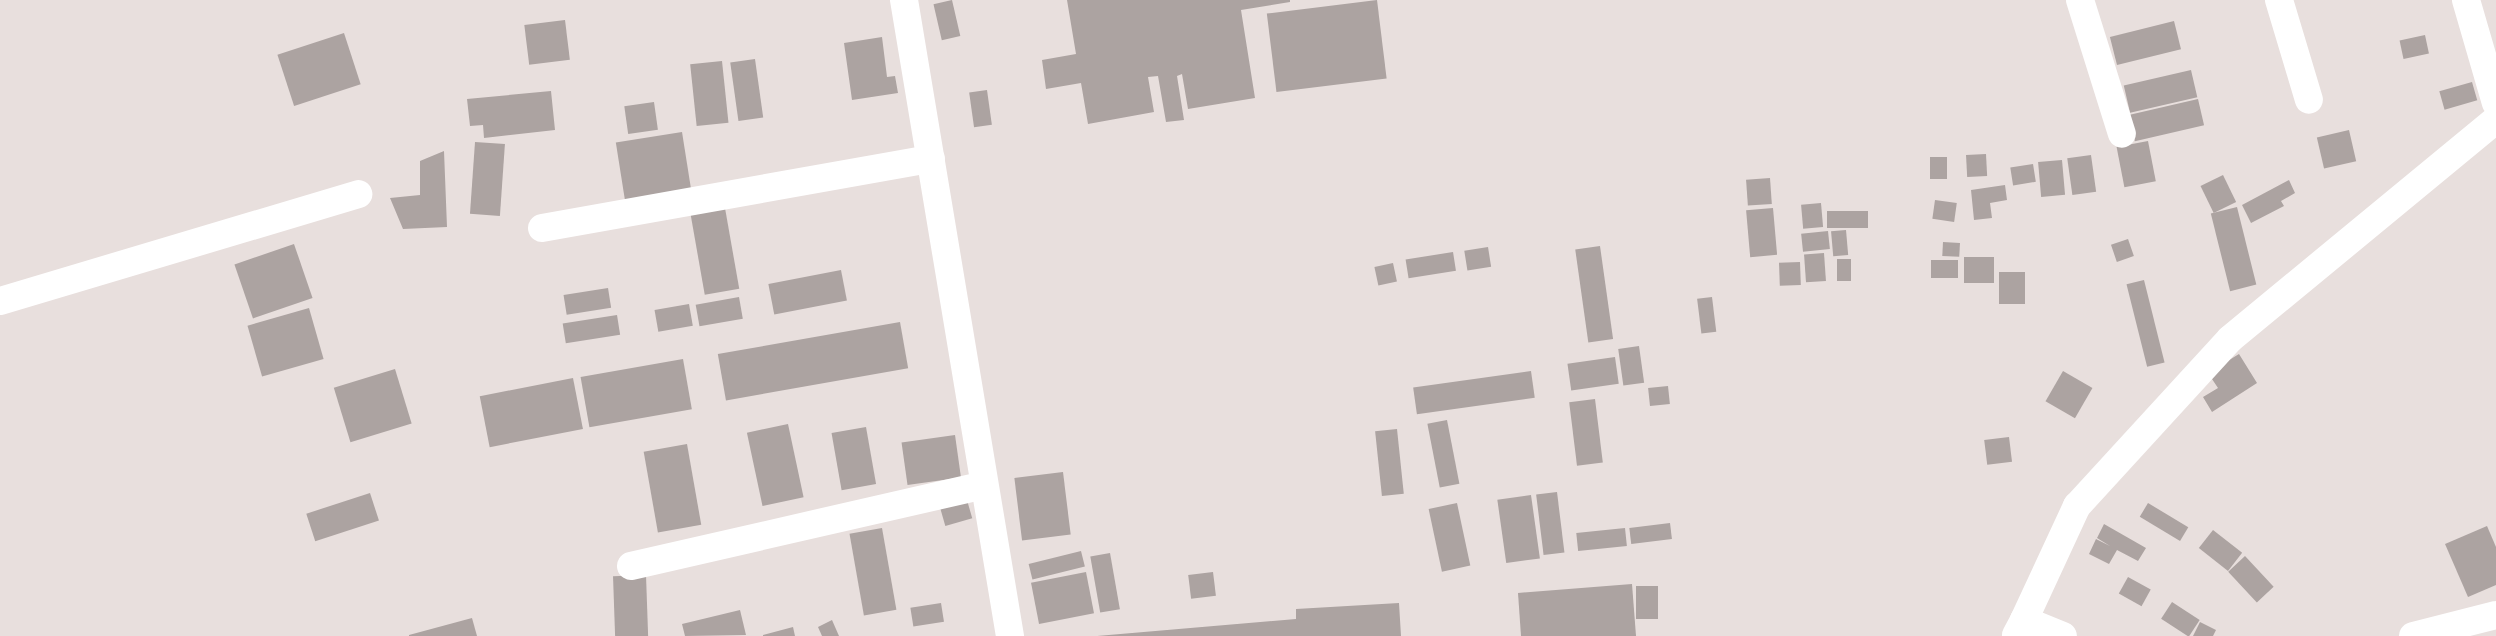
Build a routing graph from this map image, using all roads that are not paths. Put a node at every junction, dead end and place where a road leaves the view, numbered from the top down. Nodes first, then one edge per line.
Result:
1 (904, 0) edge
2 (2080, 0) edge
3 (2279, 0) edge
4 (2466, 0) edge
5 (2309, 100) dead end
6 (2496, 103) edge
7 (2496, 120) edge
8 (2122, 134) dead end
9 (931, 159) junction
10 (358, 194) dead end
11 (542, 228) dead end
12 (0, 301) edge
13 (981, 486) junction
14 (631, 566) dead end
15 (2496, 615) edge
16 (2019, 628) edge
17 (1010, 636) edge
18 (2063, 636) edge
19 (2413, 636) edge

1 - 9 street
2 - 8 street
3 - 5 street
4 - 6 street
7 - 16 street
9 - 11 street
9 - 13 street
10 - 12 street
13 - 14 street
13 - 17 street
15 - 19 street
16 - 18 street

